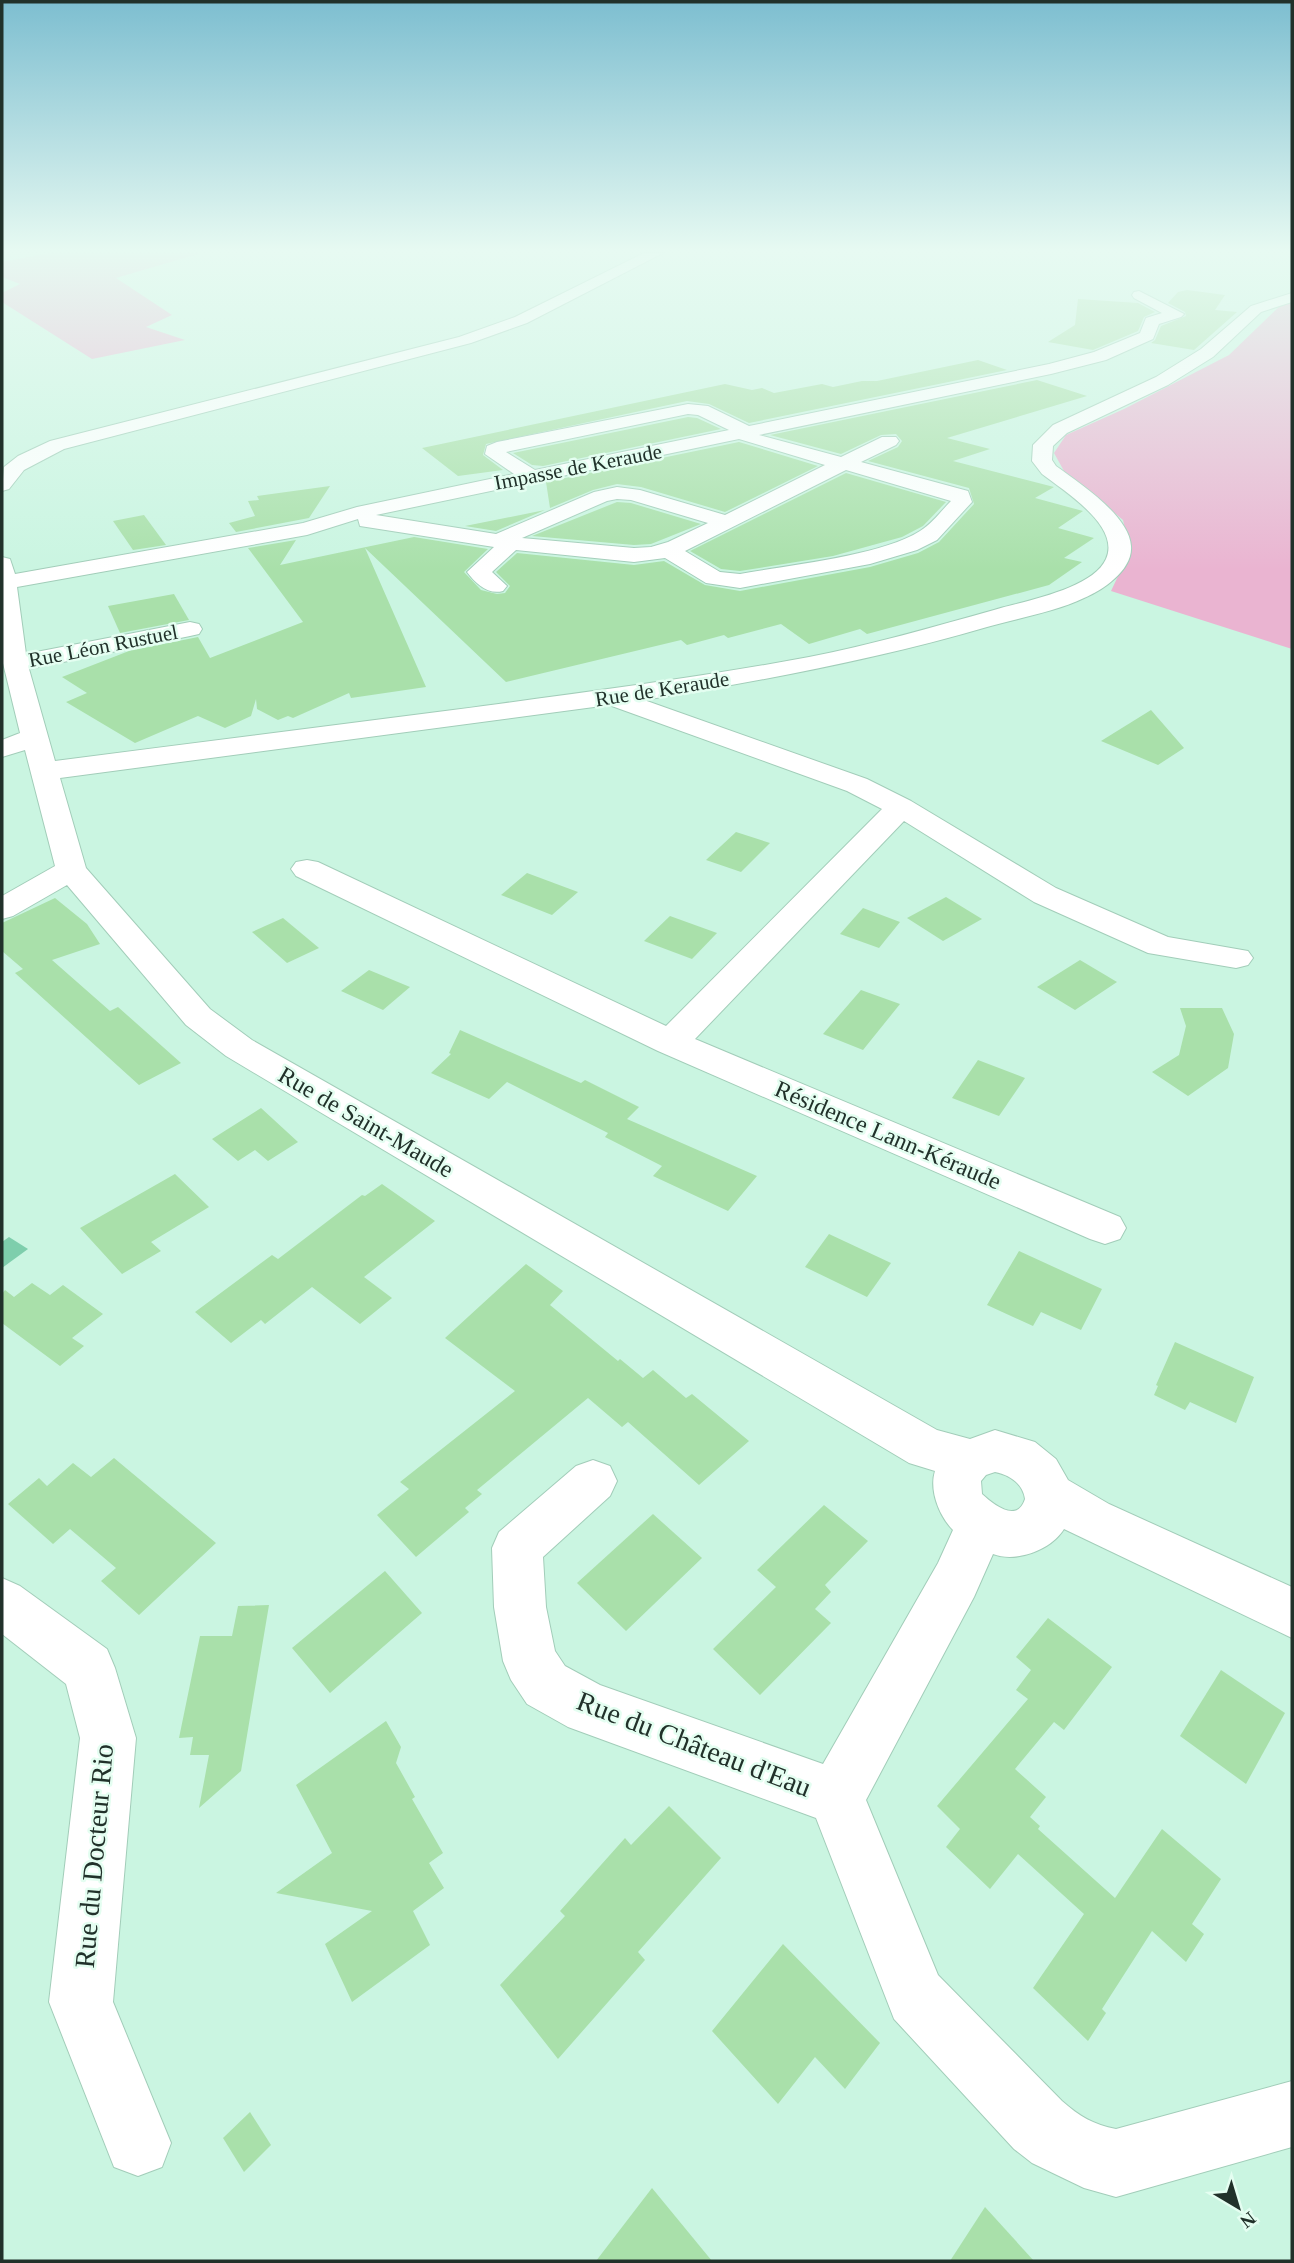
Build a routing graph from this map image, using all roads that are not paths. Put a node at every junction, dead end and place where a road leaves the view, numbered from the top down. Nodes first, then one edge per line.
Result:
1 (389, 359) edge
2 (1090, 359) edge
3 (1198, 359) edge
4 (744, 435) junction
5 (888, 441) dead end
6 (844, 464) junction
7 (530, 476) junction
8 (2, 485) edge
9 (727, 522) junction
10 (307, 529) junction
11 (505, 542) junction
12 (668, 550) junction
13 (3, 576) edge
14 (495, 586) dead end
15 (190, 629) dead end
16 (15, 664) junction
17 (612, 697) junction
18 (27, 753) edge
19 (901, 807) junction
20 (307, 869) dead end
21 (71, 870) junction
22 (2, 909) edge
23 (1236, 958) dead end
24 (671, 1043) junction
25 (1105, 1228) dead end
26 (968, 1459) junction
27 (593, 1481) dead end
28 (1050, 1495) junction
29 (980, 1525) junction
30 (2, 1603) edge
31 (1292, 1613) edge
32 (836, 1797) junction
33 (1292, 2114) edge
34 (138, 2143) dead end

1 - 8 street
2 - 4 street, Impasse de Keraude
3 - 17 street, Rue de Keraude
4 - 6 street
4 - 7 street, Impasse de Keraude
4 - 7 street
5 - 6 street
6 - 9 street
6 - 12 street
7 - 10 street, Impasse de Keraude
9 - 11 street
9 - 12 street
10 - 11 street
10 - 13 street, Impasse de Keraude
11 - 12 street
11 - 14 street
13 - 16 street, Rue de Saint-Maude
15 - 16 street, Rue Léon Rustuel
16 - 18 street, Rue de Saint-Maude
17 - 18 street, Rue de Keraude
17 - 19 street
18 - 21 street, Rue de Saint-Maude
19 - 23 street
19 - 24 street
20 - 24 street, Résidence Lann-Kéraude
21 - 22 street
21 - 26 street, Rue de Saint-Maude
24 - 25 street, Résidence Lann-Kéraude
26 - 28 street
26 - 29 street
27 - 32 street, Rue du Château d'Eau
28 - 29 street
28 - 31 street
29 - 32 street, Rue du Château d'Eau
30 - 34 street, Rue du Docteur Rio
32 - 33 street, Rue du Château d'Eau

